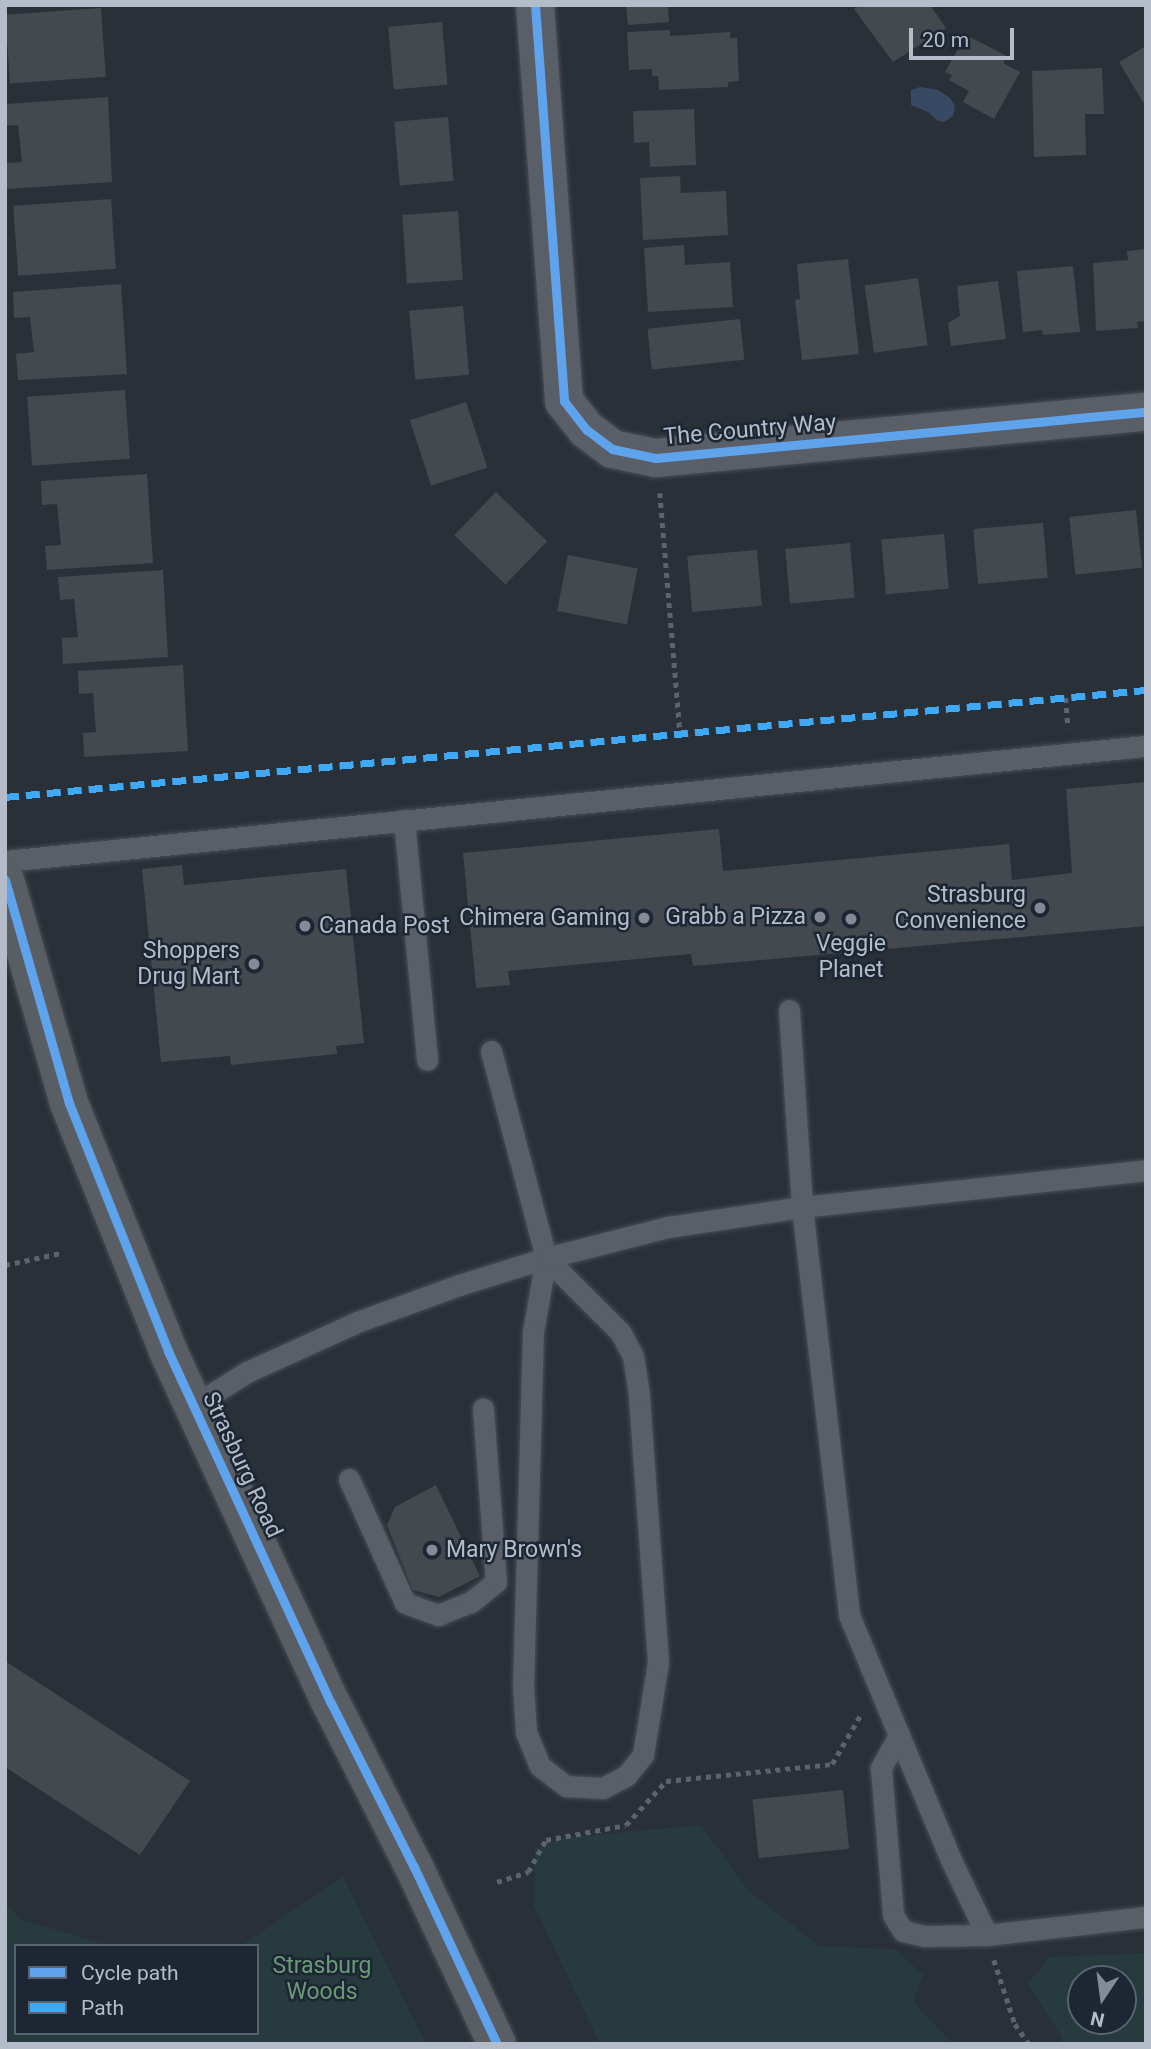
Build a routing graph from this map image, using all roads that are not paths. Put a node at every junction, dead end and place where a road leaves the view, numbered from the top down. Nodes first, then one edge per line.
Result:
1 (535, 5) edge
2 (1146, 412) edge
3 (1146, 746) edge
4 (404, 820) junction
5 (5, 861) edge
6 (5, 880) edge
7 (789, 1010) dead end
8 (491, 1051) dead end
9 (427, 1060) dead end
10 (1146, 1170) edge
11 (802, 1207) junction
12 (545, 1258) junction
13 (193, 1406) junction
14 (483, 1408) dead end
15 (349, 1479) dead end
16 (900, 1735) junction
17 (1146, 1917) edge
18 (987, 1935) junction
19 (497, 2044) edge

1 - 2 street, The Country Way
3 - 4 lane
4 - 5 lane
4 - 9 lane
6 - 13 street, Strasburg Road
7 - 11 lane
8 - 12 lane
10 - 11 lane
11 - 12 lane
11 - 16 lane
12 - 12 lane
12 - 13 lane
13 - 19 street, Strasburg Road
14 - 15 lane
16 - 18 lane
16 - 18 lane
17 - 18 lane

